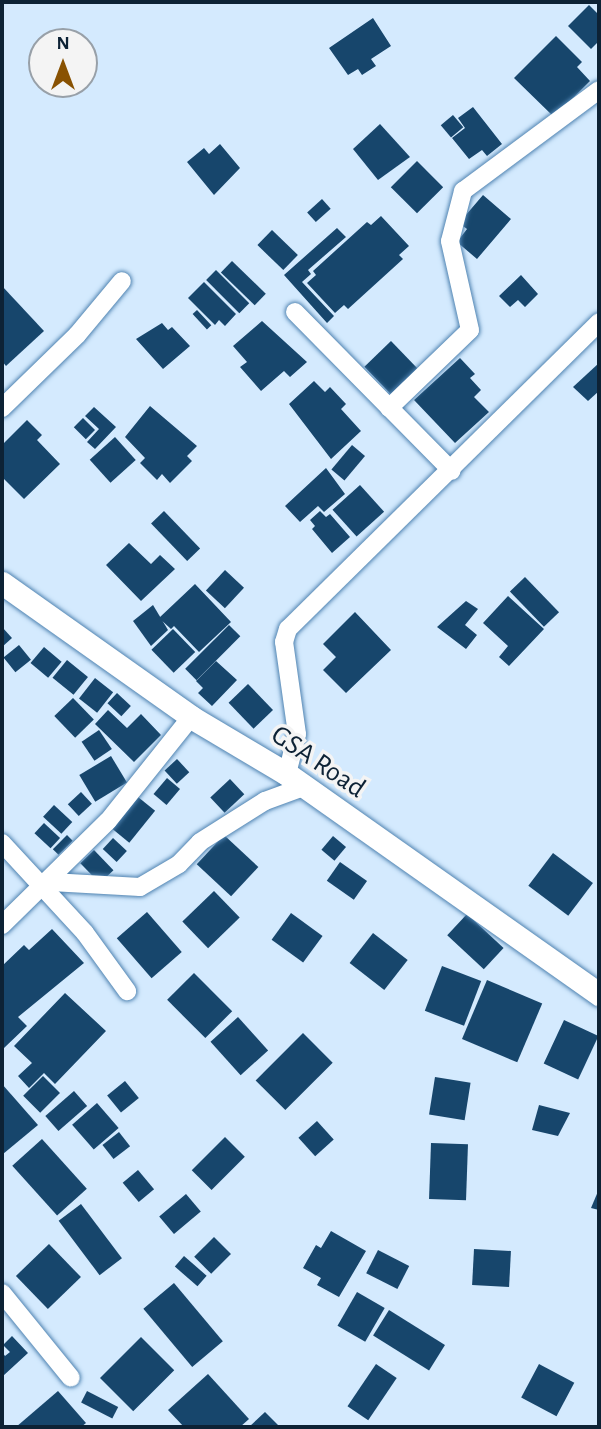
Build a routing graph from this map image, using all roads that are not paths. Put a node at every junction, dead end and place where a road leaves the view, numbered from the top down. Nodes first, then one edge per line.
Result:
1 (599, 90) edge
2 (122, 281) dead end
3 (295, 312) dead end
4 (599, 322) edge
5 (2, 408) edge
6 (390, 408) junction
7 (452, 471) junction
8 (2, 583) edge
9 (191, 717) junction
10 (295, 780) junction
11 (2, 843) edge
12 (48, 884) junction
13 (2, 925) edge
14 (127, 991) dead end
15 (599, 994) edge
16 (2, 1293) edge
17 (71, 1378) dead end

1 - 6 street
2 - 5 street
3 - 6 street
4 - 7 street
6 - 7 street
7 - 10 street
8 - 9 street, GSA Road
9 - 10 street, GSA Road
9 - 12 street
10 - 12 street
10 - 15 street, GSA Road
11 - 12 street
12 - 13 street
12 - 14 street
16 - 17 street

